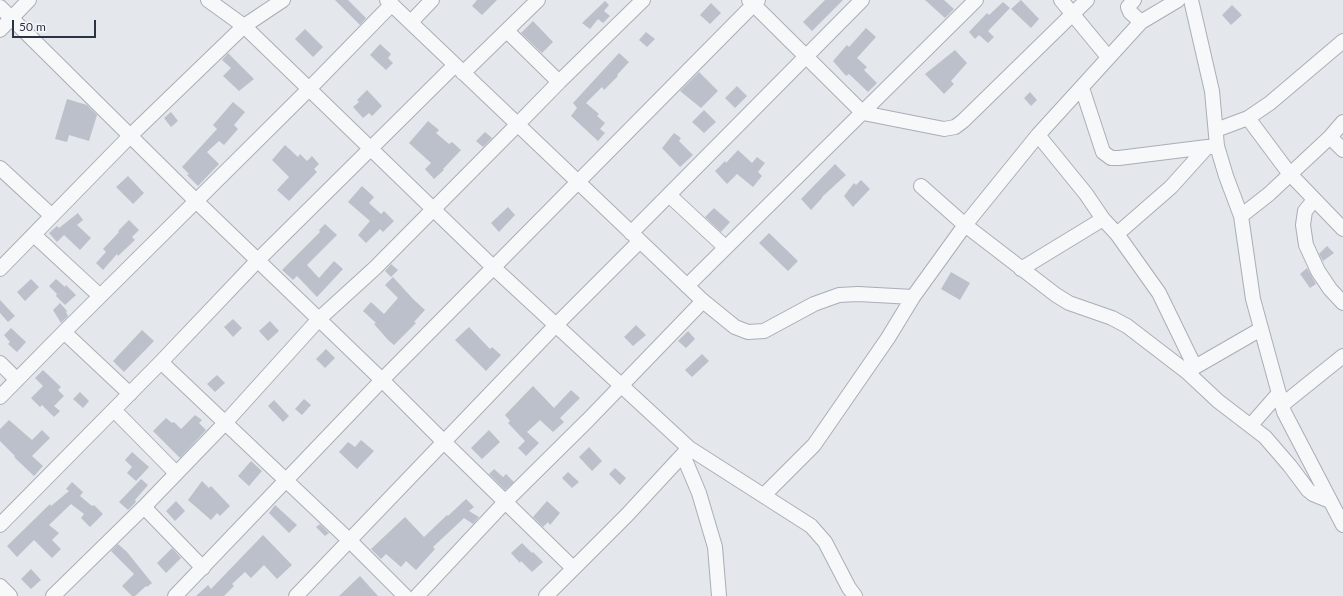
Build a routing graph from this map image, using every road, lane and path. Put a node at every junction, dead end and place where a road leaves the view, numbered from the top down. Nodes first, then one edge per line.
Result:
1 (29, 0) edge
2 (208, 0) edge
3 (283, 0) edge
4 (432, 0) edge
5 (538, 0) edge
6 (643, 0) edge
7 (862, 0) edge
8 (976, 0) edge
9 (1061, 0) edge
10 (1087, 0) edge
11 (1134, 0) edge
12 (1178, 0) edge
13 (1191, 0) edge
14 (754, 1) edge
15 (389, 2) edge
16 (0, 7) edge
17 (1073, 14) junction
18 (12, 18) junction
19 (410, 22) junction
20 (1141, 22) junction
21 (244, 26) junction
22 (0, 30) edge
23 (507, 31) junction
24 (1343, 41) edge
25 (807, 56) junction
26 (1108, 57) junction
27 (459, 69) junction
28 (559, 82) junction
29 (1082, 88) junction
30 (309, 89) junction
31 (863, 113) junction
32 (1248, 118) junction
33 (1343, 122) edge
34 (518, 125) junction
35 (1216, 130) junction
36 (1038, 135) junction
37 (130, 136) junction
38 (1330, 137) junction
39 (1212, 146) junction
40 (370, 149) junction
41 (1343, 150) edge
42 (0, 168) edge
43 (1290, 173) junction
44 (578, 182) junction
45 (921, 186) dead end
46 (669, 195) junction
47 (1314, 200) junction
48 (196, 201) junction
49 (433, 210) junction
50 (52, 216) junction
51 (1241, 216) junction
52 (1104, 219) junction
53 (965, 225) junction
54 (1343, 229) edge
55 (1117, 234) junction
56 (34, 235) junction
57 (635, 237) junction
58 (725, 247) junction
59 (258, 260) junction
60 (493, 267) junction
61 (0, 269) edge
62 (1021, 269) junction
63 (687, 286) junction
64 (100, 296) junction
65 (913, 296) junction
66 (703, 301) junction
67 (1343, 303) edge
68 (319, 319) junction
69 (556, 325) junction
70 (1261, 329) junction
71 (64, 332) junction
72 (1343, 356) edge
73 (162, 362) junction
74 (0, 363) edge
75 (1191, 369) junction
76 (17, 380) junction
77 (382, 380) junction
78 (622, 385) junction
79 (130, 394) junction
80 (0, 398) edge
81 (1281, 399) junction
82 (114, 410) junction
83 (225, 423) junction
84 (1251, 425) junction
85 (444, 442) junction
86 (686, 451) junction
87 (176, 473) junction
88 (286, 480) junction
89 (764, 495) junction
90 (506, 501) junction
91 (1330, 501) junction
92 (144, 507) junction
93 (0, 525) edge
94 (1343, 525) edge
95 (350, 541) junction
96 (203, 568) junction
97 (573, 568) junction
98 (0, 586) edge
99 (10, 596) edge
100 (53, 596) edge
101 (175, 596) edge
102 (296, 596) edge
103 (405, 596) edge
104 (417, 596) edge
105 (546, 596) edge
106 (719, 596) edge
107 (855, 596) edge

1 - 18 street
2 - 21 street
3 - 21 street
4 - 19 street
5 - 23 street
6 - 28 street
7 - 25 street
8 - 31 street
9 - 17 street
10 - 17 street
11 - 20 street
12 - 20 street
13 - 35 street
14 - 25 street
14 - 44 street
15 - 19 street
15 - 30 street
16 - 18 street
17 - 26 street
17 - 31 street
18 - 22 street
18 - 37 street
19 - 27 street
20 - 26 street
21 - 30 street
21 - 37 street
23 - 27 street
23 - 28 street
24 - 32 street
25 - 31 street
25 - 46 street
26 - 29 street
27 - 34 street
27 - 40 street
28 - 34 street
29 - 36 street
29 - 39 street
30 - 40 street
30 - 48 street
31 - 58 street
32 - 35 street
32 - 43 street
33 - 38 street
34 - 44 street
34 - 49 street
35 - 39 street
36 - 52 street
36 - 53 street
37 - 48 street
37 - 50 street
38 - 41 street
38 - 43 street
39 - 51 street
39 - 55 street
40 - 49 street
40 - 59 street
42 - 50 street
43 - 47 street
43 - 51 street
44 - 57 street
44 - 60 street
45 - 53 street
46 - 57 street
46 - 58 street
47 - 54 street
47 - 67 street
48 - 59 street
48 - 64 street
49 - 60 street
49 - 68 street
50 - 56 street
51 - 70 street
52 - 55 street
52 - 62 street
53 - 62 street
53 - 65 street
55 - 75 street
56 - 61 street
56 - 64 street
57 - 63 street
57 - 69 street
58 - 63 street
59 - 68 street
59 - 73 street
60 - 69 street
60 - 77 street
62 - 75 street
63 - 66 street
64 - 71 street
65 - 66 street
65 - 89 street
66 - 78 street
68 - 77 street
68 - 83 street
69 - 78 street
69 - 85 street
70 - 75 street
70 - 81 street
71 - 76 street
71 - 79 street
72 - 81 street
73 - 79 street
73 - 83 street
74 - 76 street
75 - 84 street
76 - 80 street
77 - 85 street
77 - 88 street
78 - 86 street
78 - 90 street
79 - 82 street
81 - 84 street
81 - 91 street
82 - 87 street
82 - 93 street
83 - 87 street
83 - 88 street
84 - 91 street
85 - 90 street
85 - 95 street
86 - 89 street
86 - 97 street
86 - 106 street
87 - 92 street
88 - 95 street
88 - 96 street
89 - 107 street
90 - 97 street
90 - 104 street
91 - 94 street
92 - 96 street
92 - 100 street
95 - 102 street
95 - 103 street
96 - 101 street
97 - 105 street
98 - 99 street

